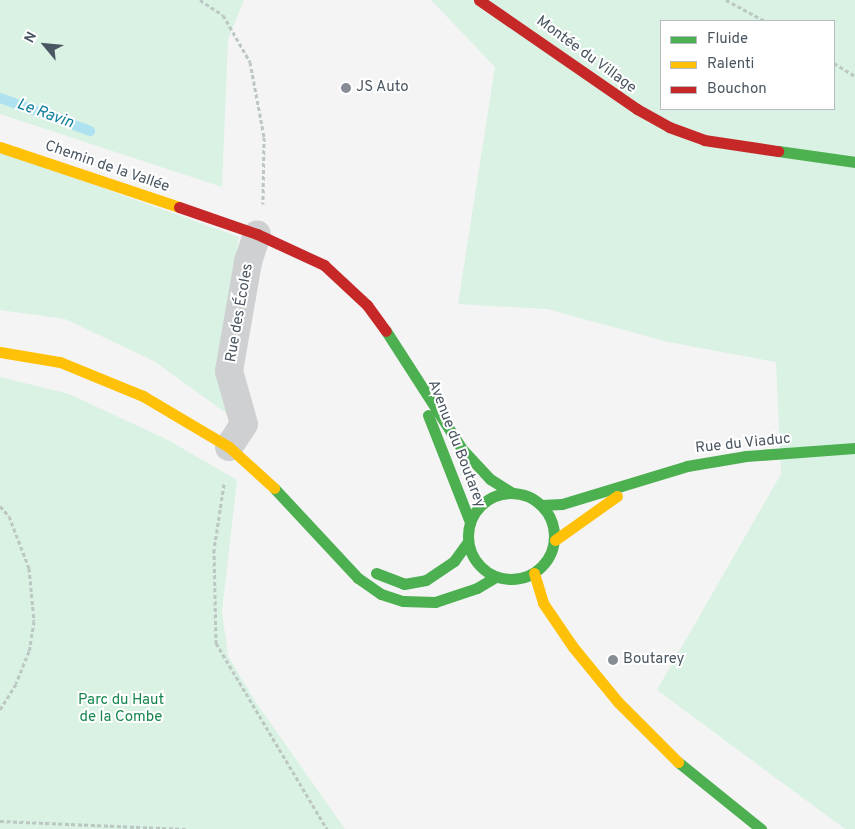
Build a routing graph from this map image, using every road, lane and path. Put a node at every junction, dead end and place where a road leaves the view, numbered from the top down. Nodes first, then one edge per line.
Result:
1 (200, 0) edge
2 (479, 0) edge
3 (726, 0) edge
4 (763, 20) edge
5 (835, 64) edge
6 (855, 76) edge
7 (0, 147) edge
8 (855, 162) edge
9 (204, 216) joint
10 (264, 237) junction
11 (0, 352) edge
12 (415, 378) junction
13 (229, 447) junction
14 (855, 448) edge
15 (637, 482) junction
16 (512, 493) junction
17 (541, 505) junction
18 (0, 506) edge
19 (470, 522) junction
20 (321, 535) junction
21 (555, 540) junction
22 (468, 542) junction
23 (534, 574) junction
24 (495, 577) junction
25 (509, 580) junction
26 (521, 593) dead end
27 (532, 607) dead end
28 (573, 647) junction
29 (0, 710) edge
30 (0, 820) edge
31 (186, 829) edge
32 (327, 829) edge
33 (761, 829) edge

1 - 10 path
2 - 8 main road, Montée du Village
3 - 4 path
5 - 6 path
7 - 9 main road, Chemin de la Vallée
9 - 10 main road, Avenue du Boutarey
10 - 12 main road, Avenue du Boutarey
10 - 13 street, Rue des Écoles
11 - 13 main road
12 - 16 main road, Avenue du Boutarey
12 - 19 main road, Avenue du Boutarey
13 - 20 main road
13 - 32 path
14 - 15 main road, Rue du Viaduc
15 - 17 main road, Rue du Viaduc
15 - 21 main road, Rue du Viaduc
16 - 17 main road
16 - 19 main road
17 - 21 main road
18 - 29 path
19 - 22 main road
20 - 22 main road
20 - 24 main road
21 - 23 main road
22 - 24 main road
23 - 25 main road
23 - 28 main road
24 - 25 main road
25 - 26 main road
27 - 28 main road
28 - 33 main road
30 - 31 path

